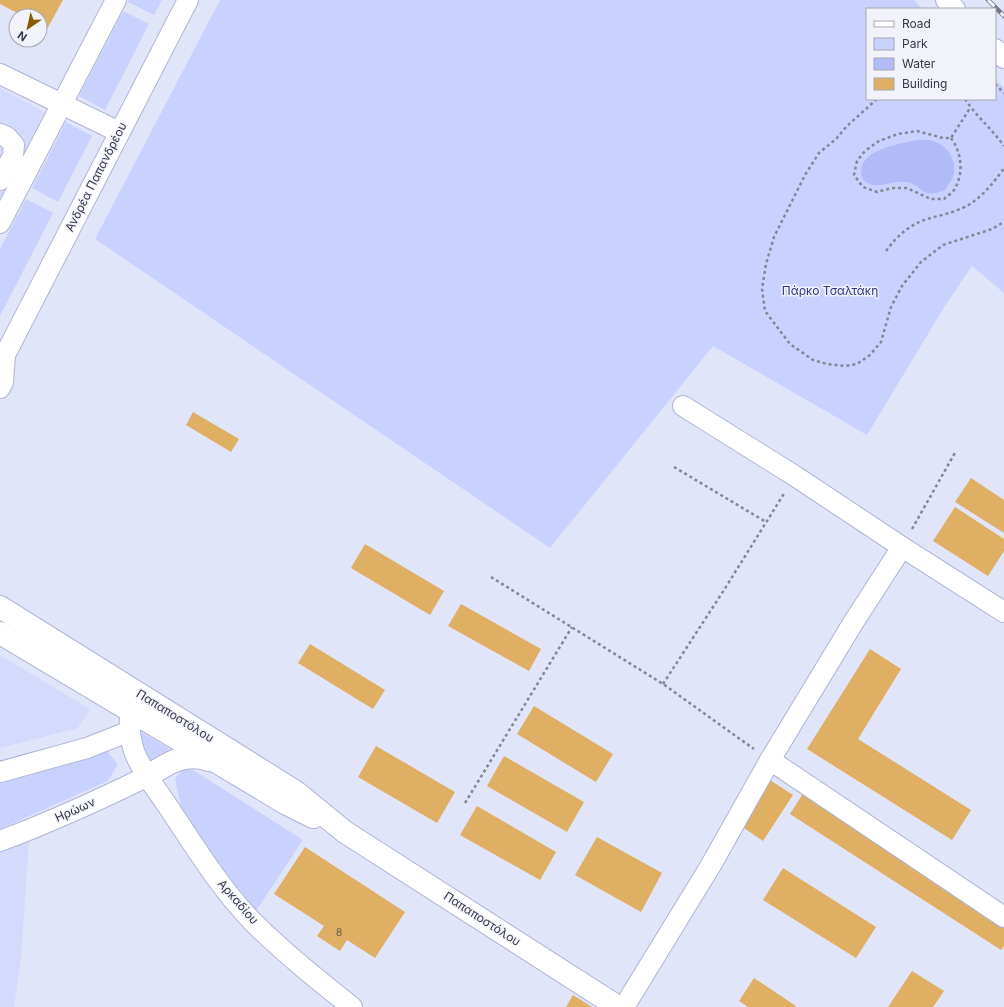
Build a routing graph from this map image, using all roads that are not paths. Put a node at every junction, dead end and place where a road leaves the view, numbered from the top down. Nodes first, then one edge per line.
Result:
1 (116, 0) edge
2 (188, 0) edge
3 (946, 0) edge
4 (954, 8) edge
5 (996, 50) edge
6 (1004, 58) edge
7 (5, 82) edge
8 (61, 104) junction
9 (119, 132) junction
10 (0, 134) edge
11 (0, 180) edge
12 (0, 223) edge
13 (2, 356) edge
14 (0, 388) edge
15 (683, 406) dead end
16 (902, 547) junction
17 (0, 607) edge
18 (1004, 612) edge
19 (0, 633) edge
20 (134, 713) junction
21 (770, 760) junction
22 (219, 764) junction
23 (0, 772) edge
24 (148, 776) junction
25 (345, 832) junction
26 (0, 841) edge
27 (1004, 917) edge
28 (352, 1007) edge
29 (618, 1007) edge
30 (624, 1007) edge

1 - 8 street
2 - 9 street, Ανδρέα Παπανδρέου
3 - 4 street
5 - 6 street
7 - 8 street
8 - 9 street
8 - 12 street
9 - 13 street, Ανδρέα Παπανδρέου
10 - 11 street
13 - 14 street, Ανδρέα Παπανδρέου
15 - 16 street
16 - 18 street
16 - 21 street
17 - 20 main road, Παπαποστόλου
19 - 20 main road, Παπαποστόλου
20 - 22 main road, Παπαποστόλου
20 - 23 street
20 - 24 street, Αρκαδίου
20 - 25 main road, Παπαποστόλου
21 - 27 street
21 - 30 street
22 - 24 main road
22 - 25 main road, Παπαποστόλου
24 - 26 street, Ηρώων
24 - 28 street, Αρκαδίου
25 - 29 main road, Παπαποστόλου

